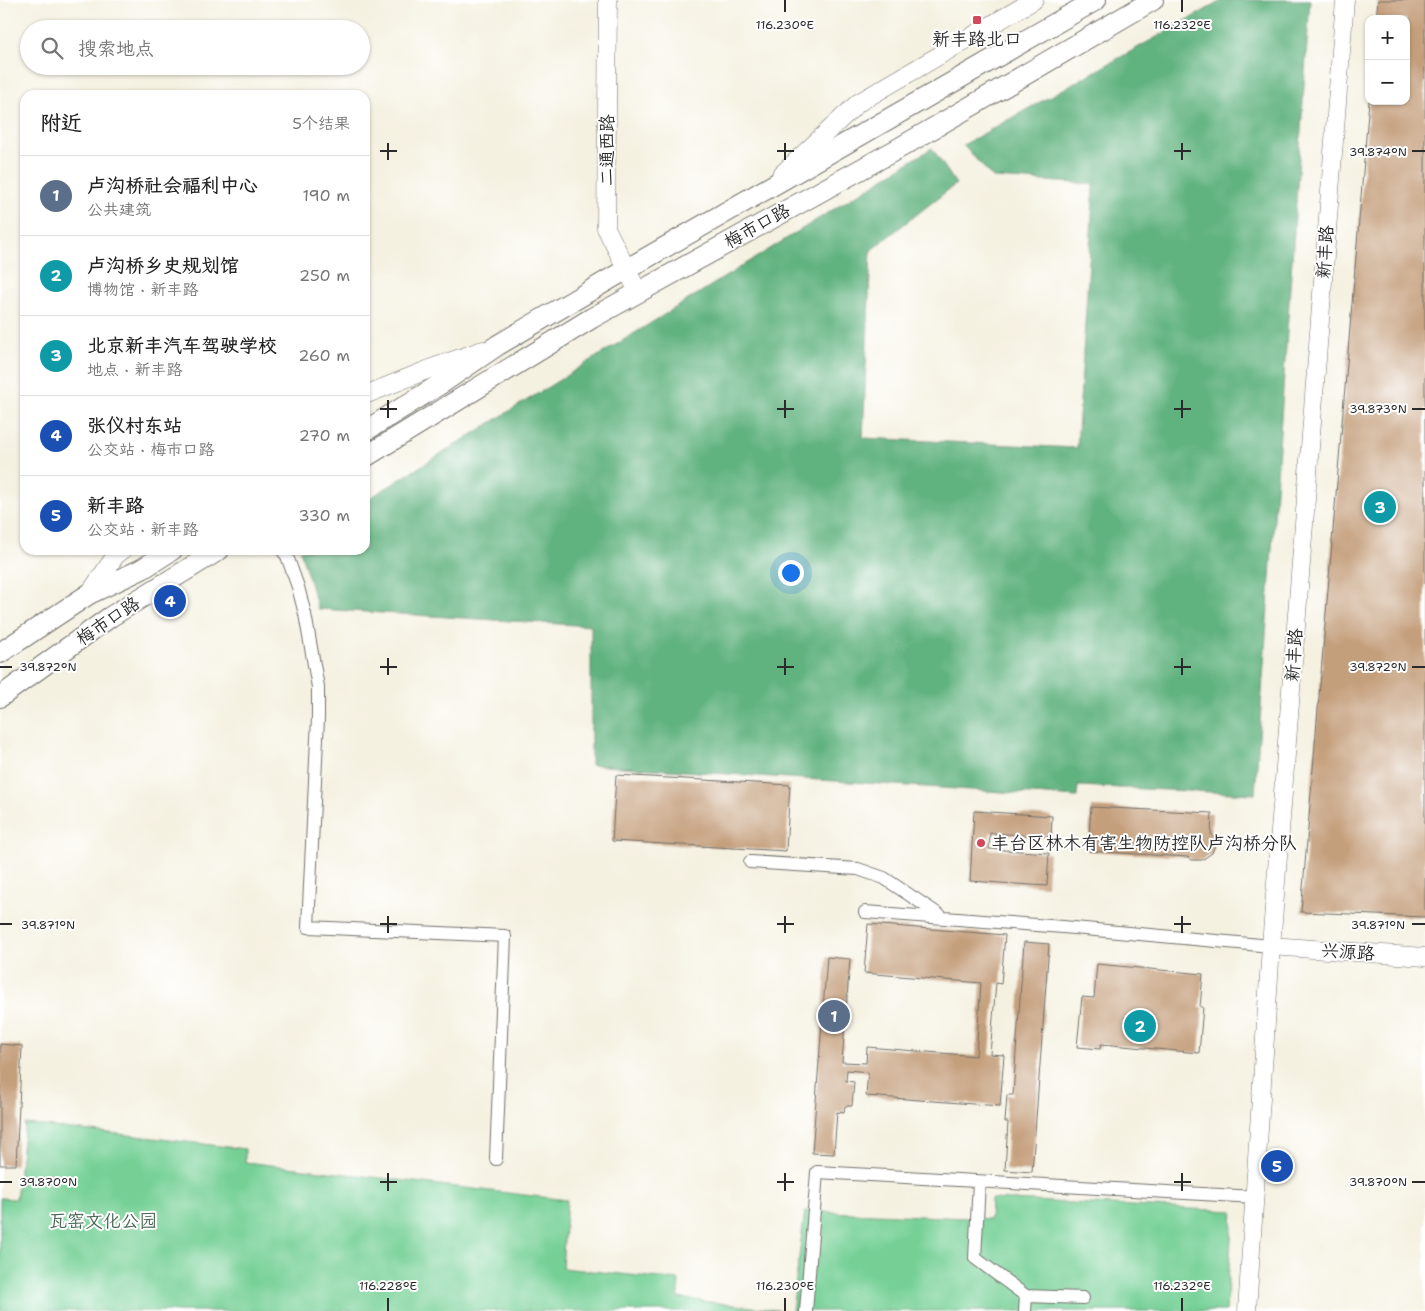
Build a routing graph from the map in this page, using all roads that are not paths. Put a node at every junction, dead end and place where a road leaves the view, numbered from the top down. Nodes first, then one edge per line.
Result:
1 (608, 0) edge
2 (1034, 0) edge
3 (1096, 0) edge
4 (1153, 0) edge
5 (1345, 0) edge
6 (766, 189) junction
7 (626, 269) junction
8 (638, 292) junction
9 (498, 345) junction
10 (370, 393) edge
11 (370, 428) edge
12 (370, 454) edge
13 (116, 555) edge
14 (164, 555) edge
15 (211, 555) edge
16 (286, 555) edge
17 (89, 594) junction
18 (0, 654) edge
19 (0, 697) edge
20 (750, 862) dead end
21 (865, 912) dead end
22 (943, 918) junction
23 (1271, 946) junction
24 (1425, 957) edge
25 (496, 1159) dead end
26 (980, 1182) junction
27 (1255, 1197) junction
28 (1026, 1296) junction
29 (1083, 1298) dead end
30 (806, 1311) edge
31 (1025, 1311) edge
32 (1247, 1311) edge

1 - 7 street, 二通西路
2 - 6 street
3 - 6 main road, 梅市口路
4 - 8 main road, 梅市口路
5 - 23 street, 新丰路
6 - 7 main road, 梅市口路
7 - 8 street, 二通西路
7 - 9 main road, 梅市口路
8 - 12 main road, 梅市口路
9 - 10 street
9 - 11 main road, 梅市口路
13 - 17 street
14 - 17 main road, 梅市口路
15 - 19 main road, 梅市口路
16 - 25 street
17 - 18 main road, 梅市口路
20 - 22 street
21 - 22 street
22 - 23 street
23 - 24 street, 兴源路
23 - 27 street, 新丰路
26 - 27 street
26 - 28 street
26 - 30 street
27 - 32 street, 新丰路
28 - 29 street
28 - 31 street

